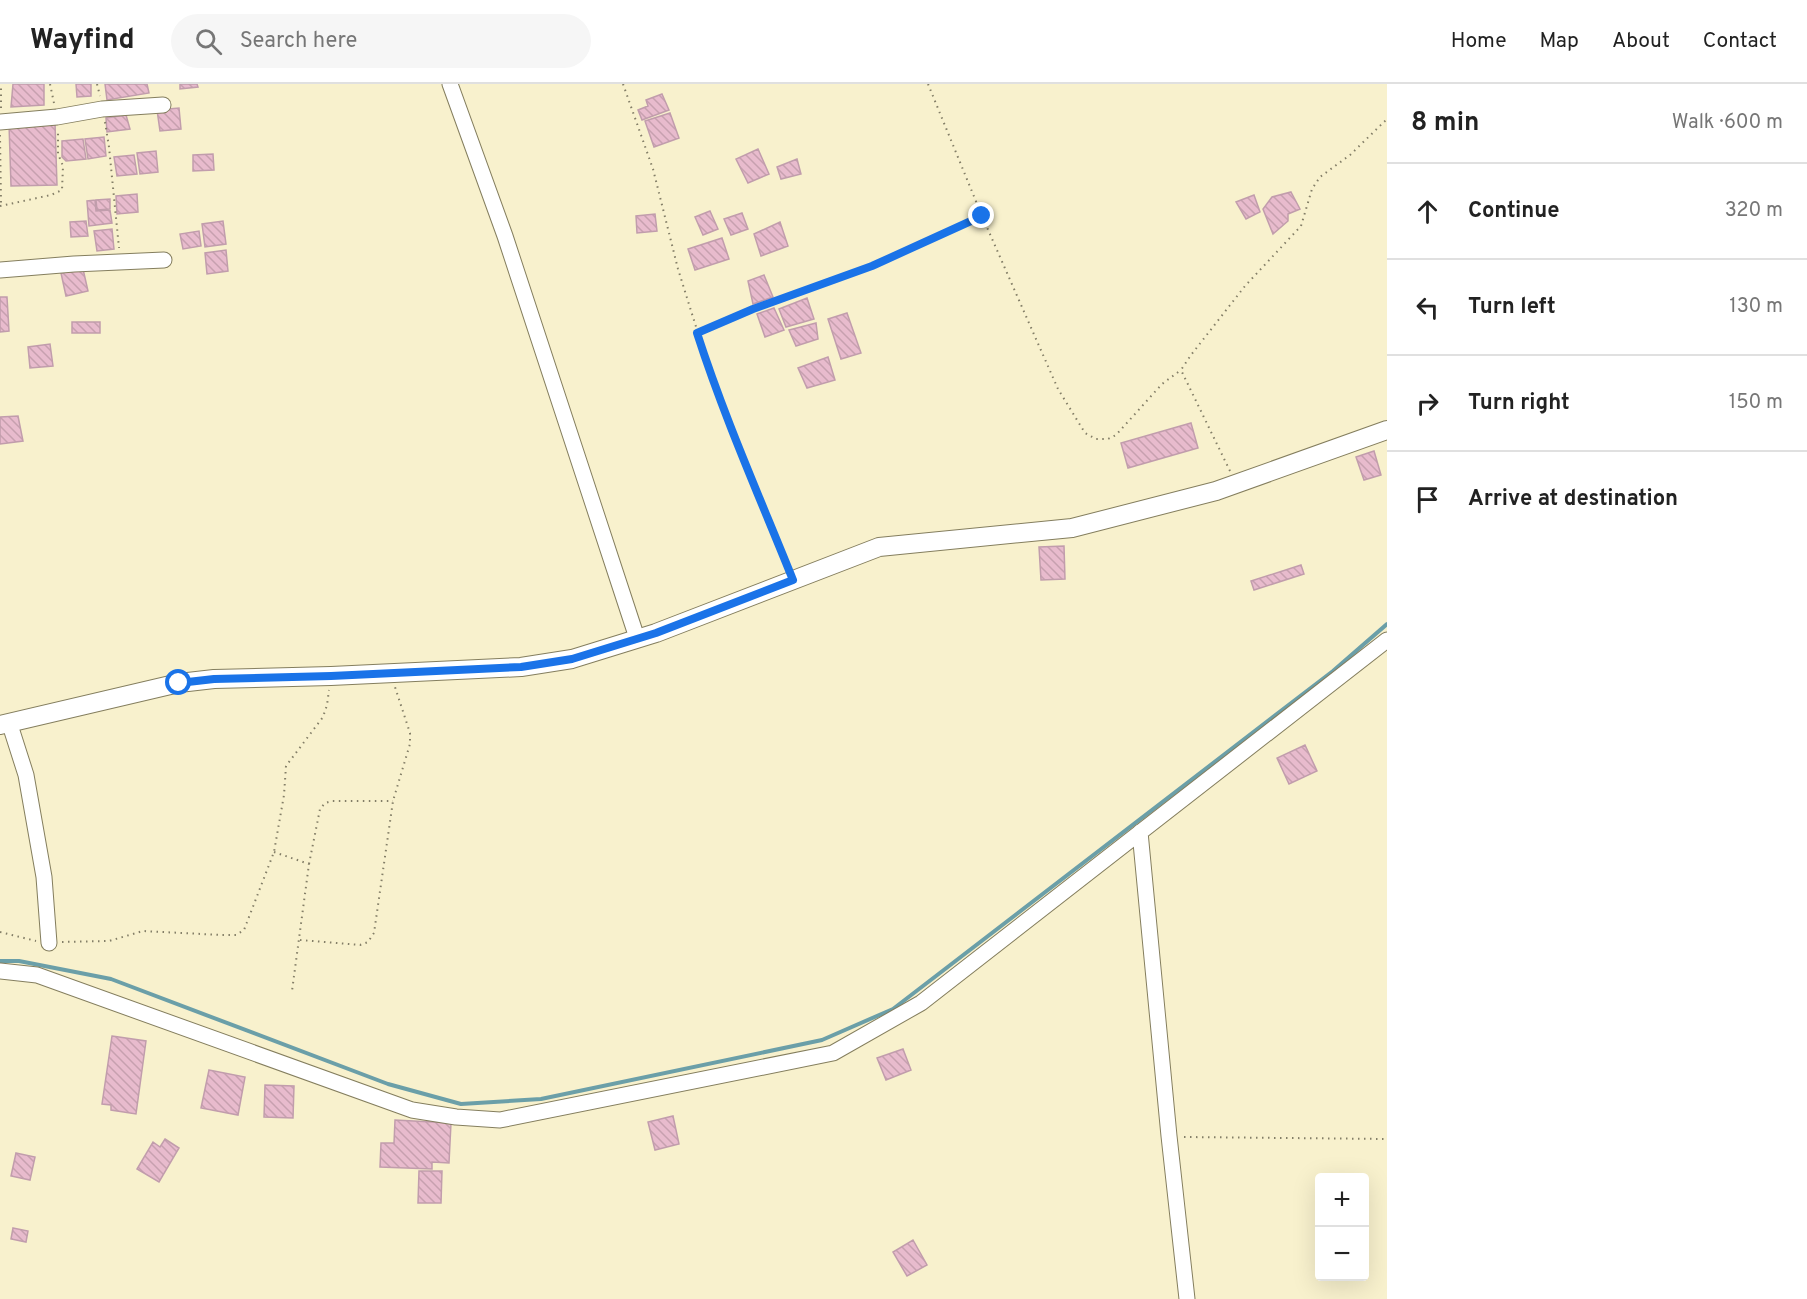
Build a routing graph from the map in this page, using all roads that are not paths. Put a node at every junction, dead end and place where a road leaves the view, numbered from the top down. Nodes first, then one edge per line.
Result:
1 (450, 84) edge
2 (163, 105) dead end
3 (0, 122) edge
4 (164, 260) dead end
5 (0, 270) edge
6 (1387, 430) edge
7 (637, 638) junction
8 (1387, 640) edge
9 (9, 727) edge
10 (1140, 832) junction
11 (49, 943) road end
12 (0, 971) edge
13 (1187, 1299) edge

1 - 7 street
2 - 3 street
4 - 5 street
6 - 7 street
7 - 9 street
8 - 10 street
9 - 11 street
10 - 12 street
10 - 13 street

